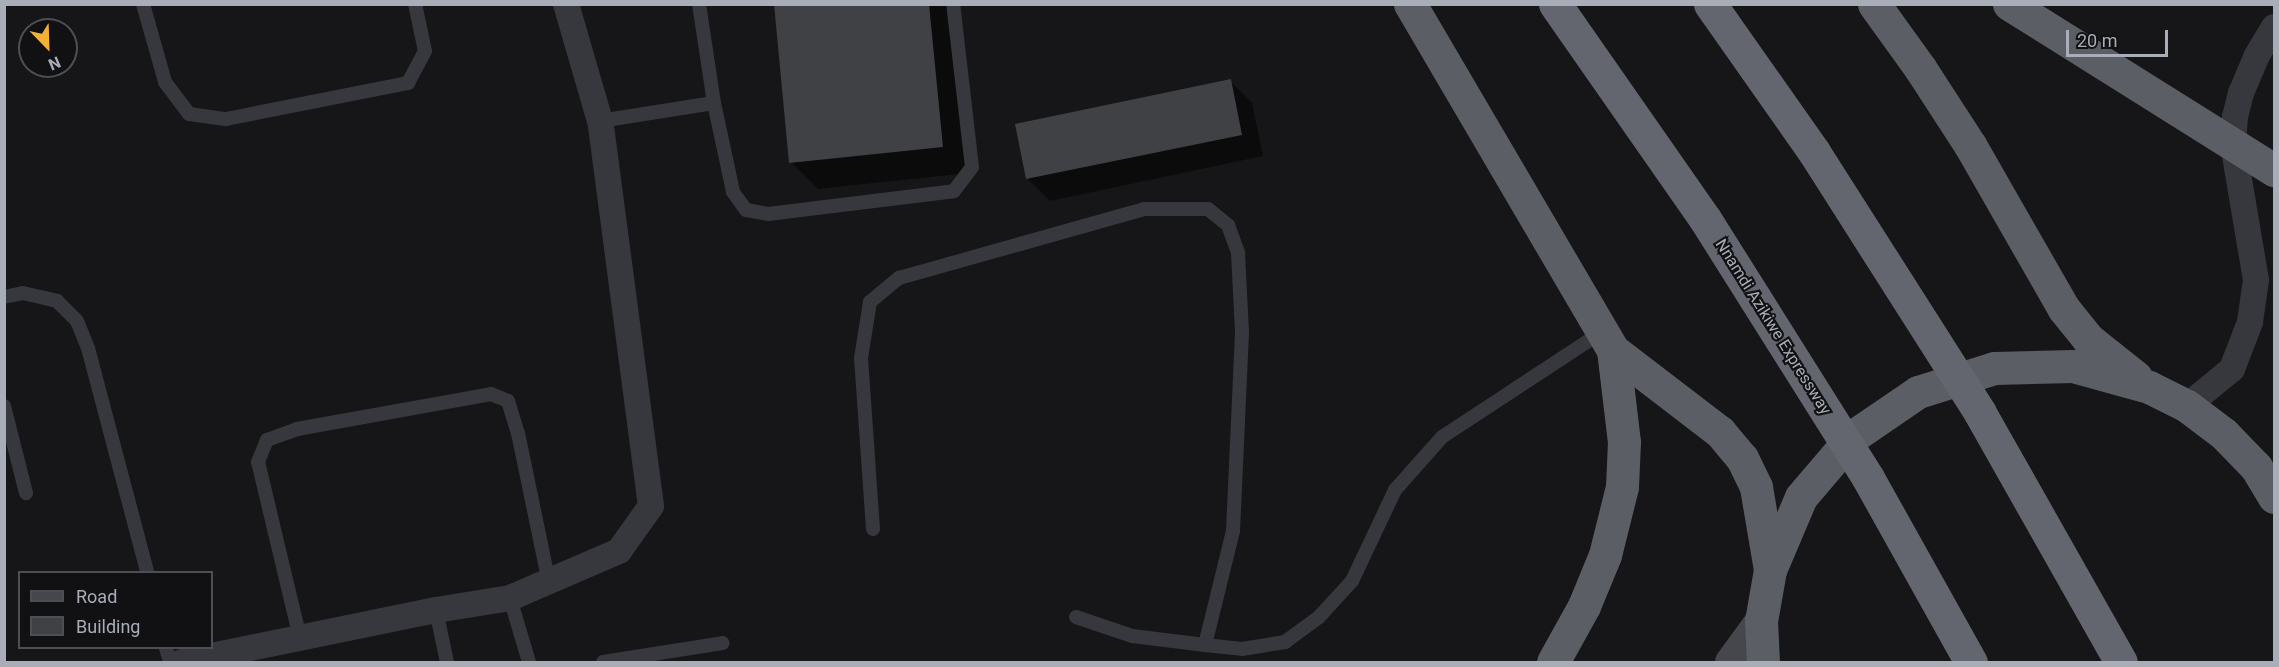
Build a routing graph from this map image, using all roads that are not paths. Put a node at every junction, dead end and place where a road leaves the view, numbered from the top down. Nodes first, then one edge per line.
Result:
1 (143, 4) edge
2 (415, 4) edge
3 (566, 4) edge
4 (699, 4) edge
5 (953, 4) edge
6 (1410, 4) edge
7 (1555, 4) edge
8 (1710, 4) edge
9 (1874, 4) edge
10 (2009, 4) edge
11 (2274, 27) edge
12 (714, 104) junction
13 (600, 121) junction
14 (2233, 144) junction
15 (2274, 170) edge
16 (4, 297) edge
17 (1607, 341) junction
18 (2149, 387) junction
19 (4, 406) edge
20 (2187, 406) junction
21 (2265, 472) edge
22 (26, 493) dead end
23 (2274, 497) edge
24 (873, 529) dead end
25 (1770, 570) junction
26 (146, 571) edge
27 (549, 583) junction
28 (510, 598) junction
29 (436, 610) junction
30 (1076, 617) dead end
31 (1761, 621) junction
32 (300, 638) junction
33 (723, 643) dead end
34 (1205, 645) junction
35 (182, 663) edge
36 (447, 663) edge
37 (529, 663) edge
38 (603, 663) edge
39 (1553, 663) edge
40 (1731, 663) edge
41 (1763, 663) edge
42 (1971, 663) edge
43 (2121, 663) edge

1 - 2 lane
3 - 13 street
4 - 12 lane
5 - 12 lane
6 - 17 highway
7 - 42 highway, Nnamdi Azikiwe Expressway, bridge
8 - 43 highway, bridge
9 - 18 highway
10 - 14 highway
11 - 14 street
12 - 13 lane
13 - 27 street
14 - 15 highway
14 - 20 street
16 - 26 lane
17 - 25 highway
17 - 34 lane
17 - 39 highway
18 - 20 highway
18 - 25 highway
19 - 22 lane
20 - 21 highway
21 - 23 highway
24 - 34 lane
25 - 31 highway
27 - 28 street
27 - 32 lane
28 - 29 street
28 - 37 lane
29 - 32 street
29 - 36 lane
30 - 34 lane
31 - 40 main road
31 - 41 highway
32 - 35 street
33 - 38 lane

